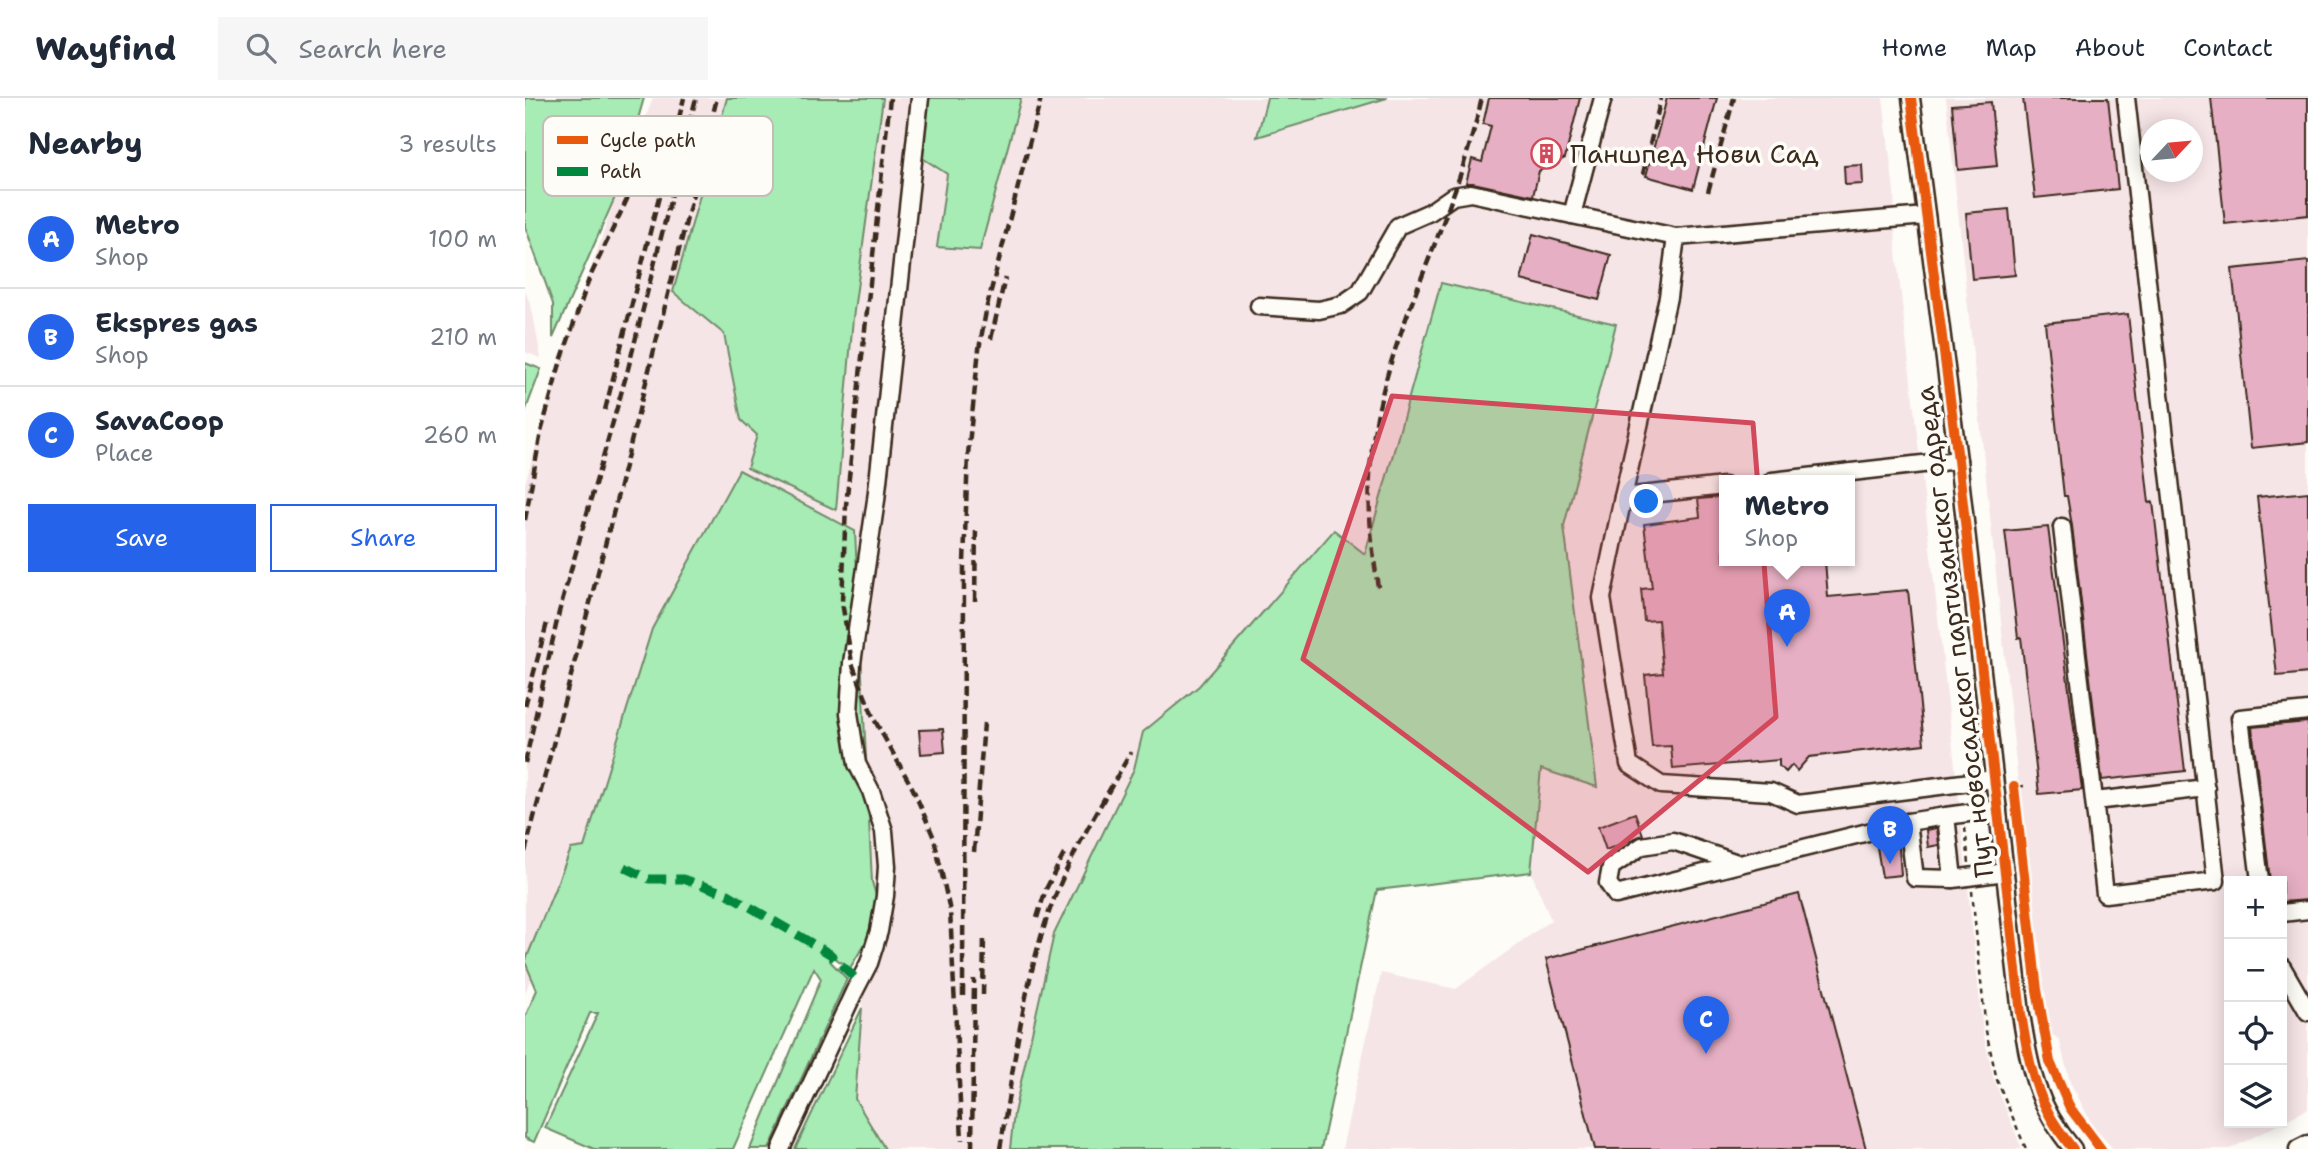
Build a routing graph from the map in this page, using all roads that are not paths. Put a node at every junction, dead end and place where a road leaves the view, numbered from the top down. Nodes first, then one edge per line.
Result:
1 (920, 98) edge
2 (1603, 98) edge
3 (1911, 98) edge
4 (2126, 98) edge
5 (1572, 215) junction
6 (1926, 216) junction
7 (1676, 237) junction
8 (1259, 306) dead end
9 (1958, 460) junction
10 (1825, 475) edge
11 (1719, 487) edge
12 (1623, 498) junction
13 (2062, 527) dead end
14 (2308, 711) edge
15 (1994, 779) junction
16 (2206, 788) junction
17 (2095, 801) junction
18 (1997, 809) junction
19 (1946, 816) junction
20 (1908, 822) junction
21 (1740, 864) junction
22 (2005, 872) junction
23 (2259, 876) edge
24 (1953, 879) junction
25 (2308, 910) edge
26 (2287, 912) edge
27 (2287, 976) edge
28 (2308, 1012) edge
29 (2308, 1144) edge
30 (781, 1149) edge
31 (2073, 1149) edge
32 (2298, 1149) edge

1 - 30 street
2 - 5 street
3 - 6 street, Пут новосадског партизанског одреда
4 - 16 street
5 - 7 street
5 - 8 street
6 - 7 street
6 - 9 street, Пут новосадског партизанског одреда
7 - 12 street
9 - 10 street
9 - 15 street, Пут новосадског партизанског одреда
11 - 12 street
12 - 15 street
13 - 17 street
14 - 23 street
15 - 18 street, Пут новосадског партизанског одреда
16 - 17 street
16 - 17 street
18 - 19 street
18 - 22 street, Пут новосадског партизанског одреда
19 - 20 street
19 - 24 street
20 - 21 street
20 - 24 street
21 - 21 street
22 - 24 street
22 - 31 street, Пут новосадског партизанског одреда
25 - 26 street
27 - 28 street
29 - 32 street

